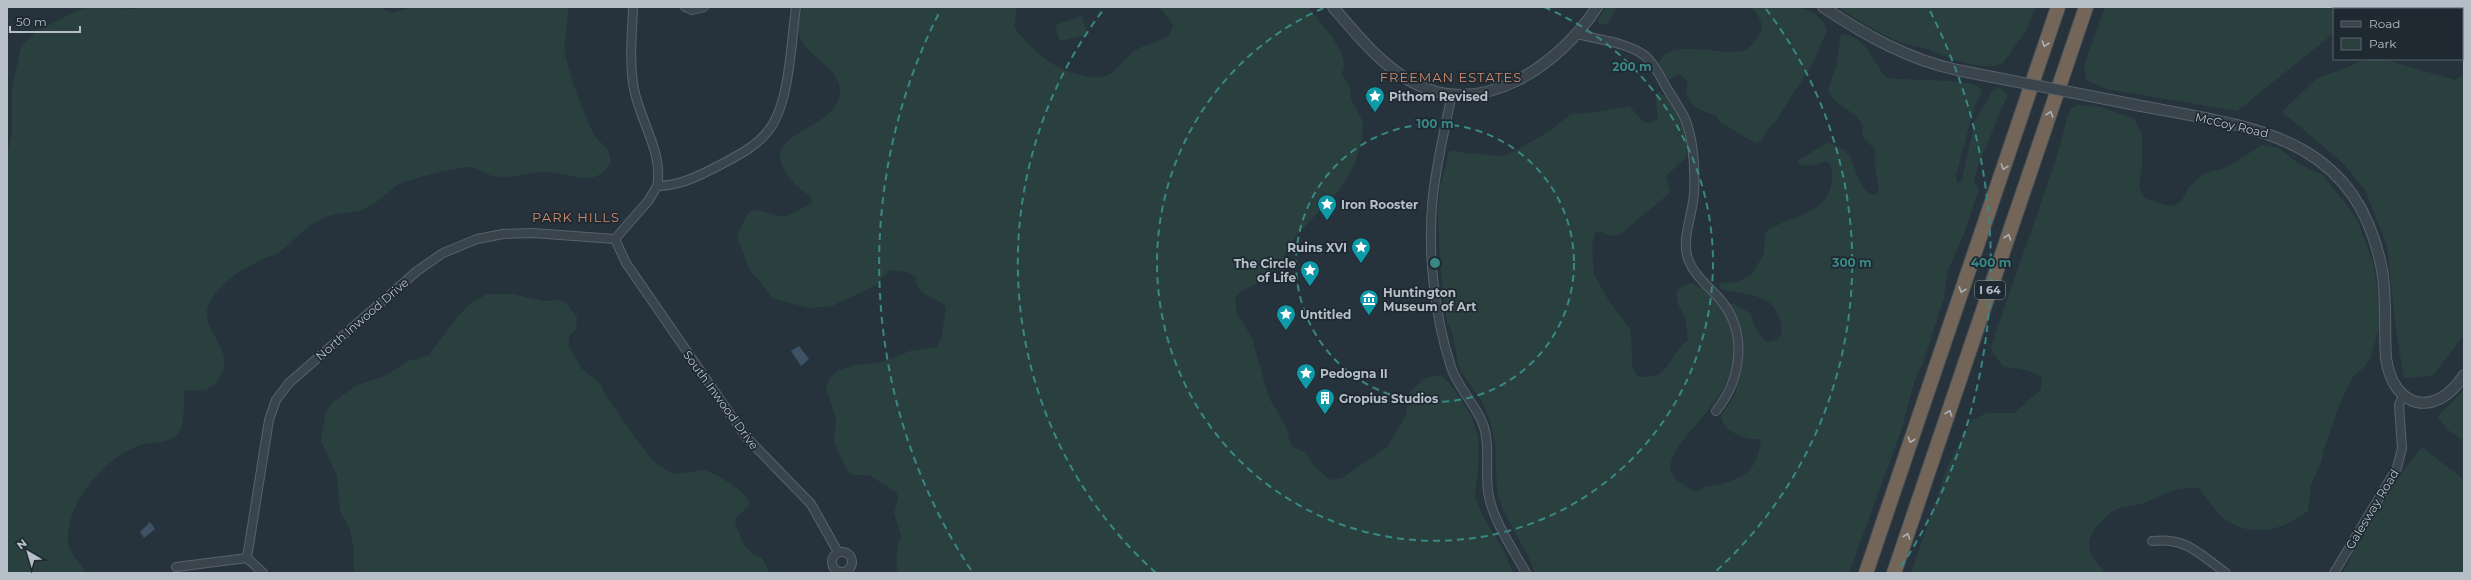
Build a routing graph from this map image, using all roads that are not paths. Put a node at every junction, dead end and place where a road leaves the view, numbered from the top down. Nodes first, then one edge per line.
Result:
1 (633, 7) edge
2 (685, 7) edge
3 (704, 7) edge
4 (796, 7) edge
5 (1333, 7) edge
6 (1597, 7) edge
7 (1823, 7) edge
8 (2058, 7) edge
9 (2086, 7) edge
10 (1578, 34) junction
11 (1452, 94) junction
12 (658, 186) junction
13 (615, 239) junction
14 (2464, 375) edge
15 (2403, 396) junction
16 (1716, 410) dead end
17 (2152, 541) dead end
18 (838, 552) dead end
19 (247, 558) junction
20 (176, 567) dead end
21 (263, 573) edge
22 (1526, 573) edge
23 (1866, 573) edge
24 (1894, 573) edge
25 (2226, 573) edge
26 (2334, 573) edge

1 - 12 street
2 - 3 street
4 - 12 street
5 - 11 street
6 - 10 street
7 - 15 street, McCoy Road, bridge
8 -> 23 highway, I 64
24 -> 9 highway, I 64
10 - 11 street
10 - 16 street
11 - 22 street
12 - 13 street
13 - 18 street, South Inwood Drive
13 - 19 street, North Inwood Drive
14 - 15 street
15 - 26 street, Galesway Road
17 - 25 street
19 - 20 street
19 - 21 street

